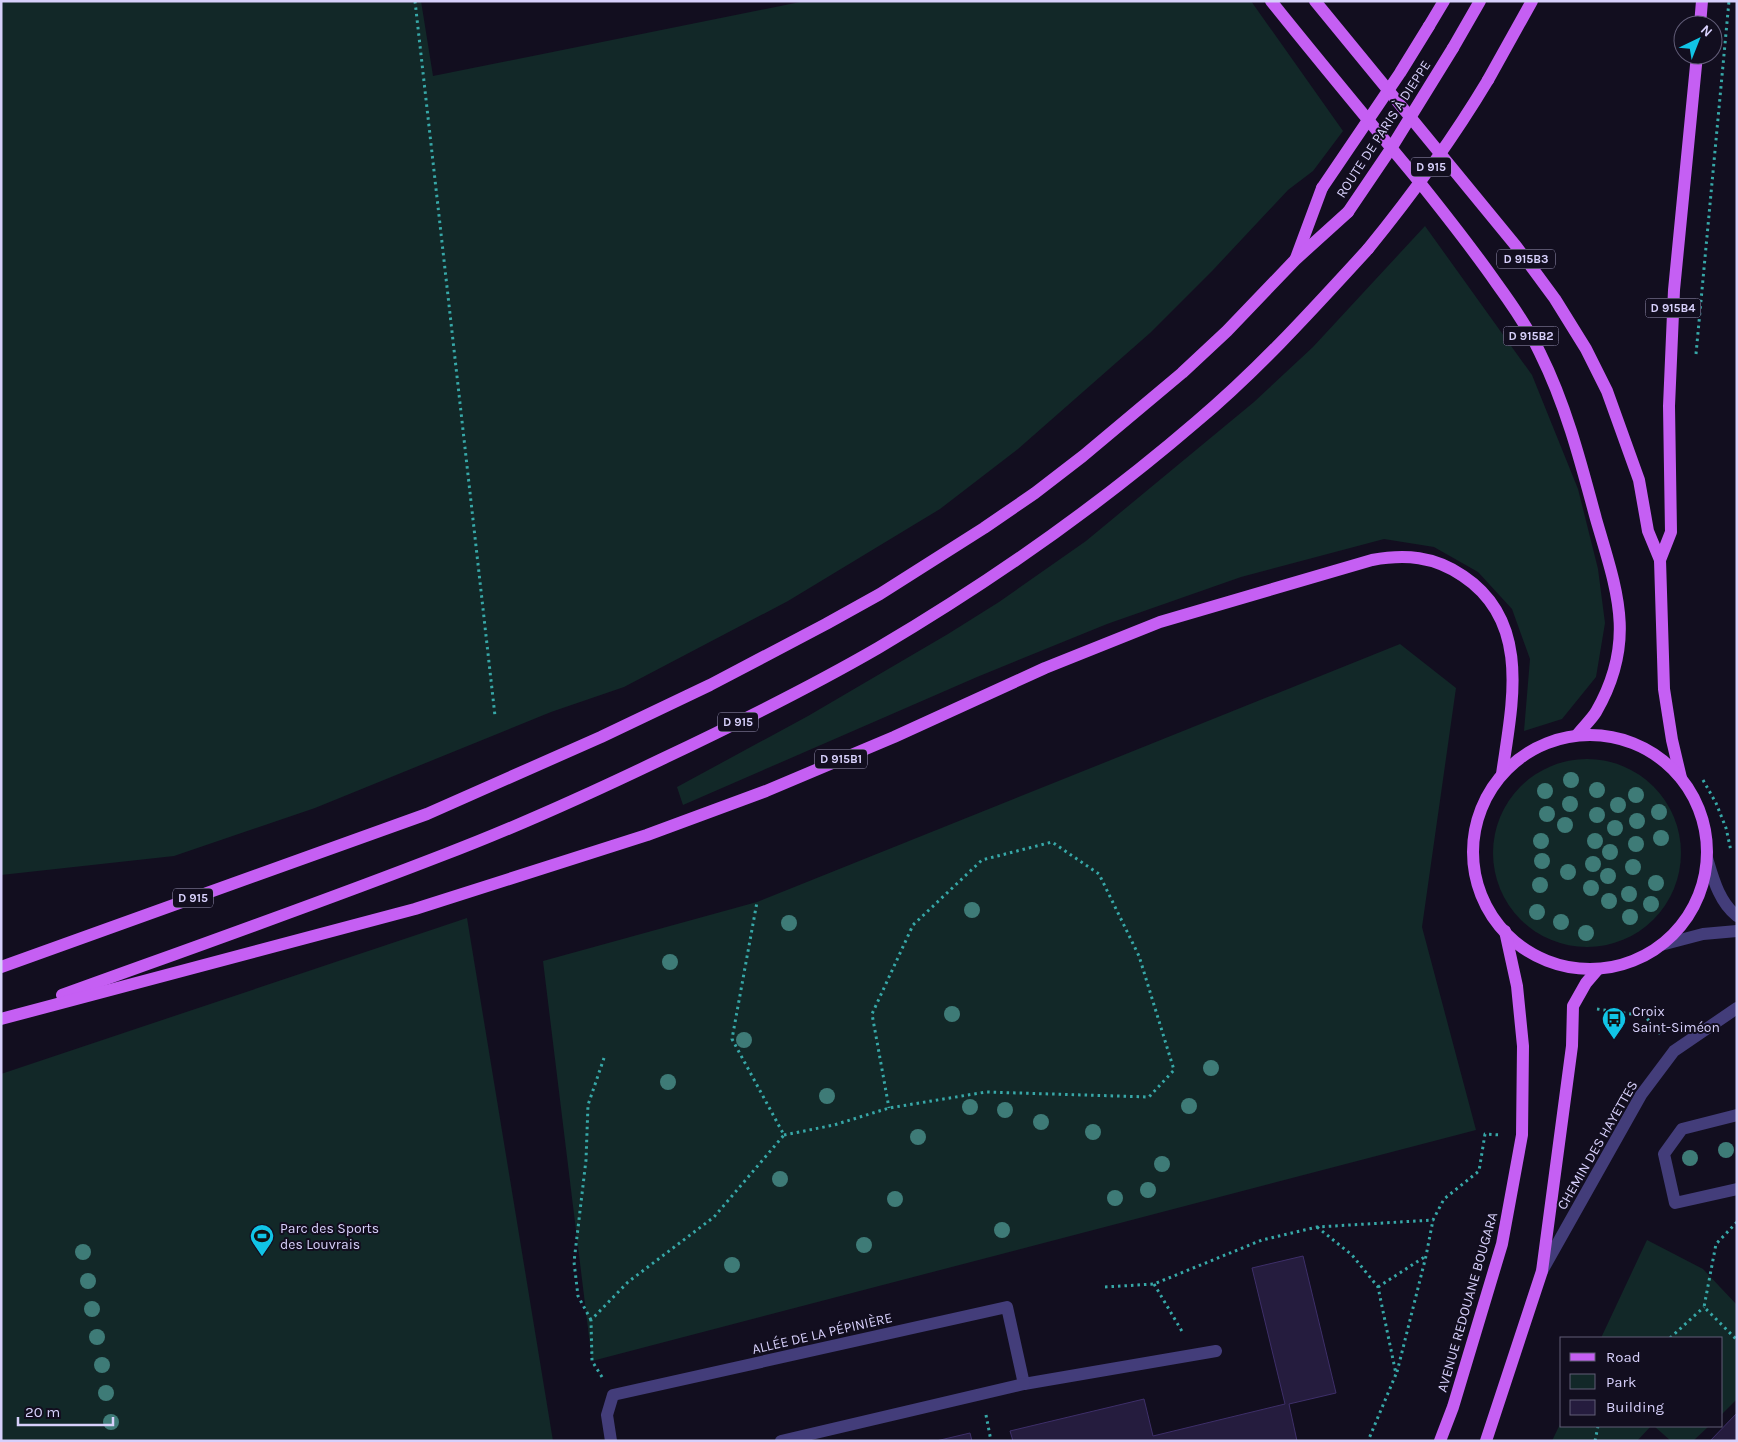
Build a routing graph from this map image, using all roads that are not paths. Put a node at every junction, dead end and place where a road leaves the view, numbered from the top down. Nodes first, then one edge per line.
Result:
1 (1271, 1) edge
2 (1316, 1) edge
3 (1444, 1) edge
4 (1480, 1) edge
5 (1532, 1) edge
6 (1702, 1) edge
7 (1701, 15) edge
8 (1696, 65) edge
9 (1295, 260) junction
10 (1660, 560) junction
11 (1577, 735) junction
12 (1502, 774) junction
13 (1681, 778) junction
14 (1707, 858) junction
15 (1737, 916) edge
16 (1505, 931) junction
17 (1737, 931) edge
18 (1661, 945) junction
19 (1, 967) edge
20 (1598, 969) junction
21 (1737, 1008) edge
22 (1, 1018) edge
23 (1737, 1115) edge
24 (1737, 1189) edge
25 (1542, 1271) junction
26 (1216, 1351) dead end
27 (1024, 1384) junction
28 (611, 1441) edge
29 (781, 1441) edge
30 (1440, 1441) edge
31 (1486, 1441) edge

1 - 11 main road, D 915B2
2 - 10 main road, D 915B3
3 - 9 main road, bridge
4 - 9 main road, ROUTE DE PARIS À DIEPPE / D 915, bridge
5 - 22 main road, D 915, bridge
6 - 7 main road
8 - 10 main road, D 915B4
9 - 19 main road, D 915
10 - 13 main road
11 - 12 main road
11 - 13 main road
12 - 16 main road
12 - 22 main road, D 915B1
13 - 14 main road
14 - 15 lane
14 - 18 main road
16 - 20 main road
16 - 30 main road, AVENUE REDOUANE BOUGARA
17 - 18 lane
18 - 20 main road
20 - 25 main road
21 - 25 lane, CHEMIN DES HAYETTES
23 - 24 lane
25 - 31 main road
26 - 27 lane
27 - 28 lane, ALLÉE DE LA PÉPINIÈRE
27 - 29 lane

